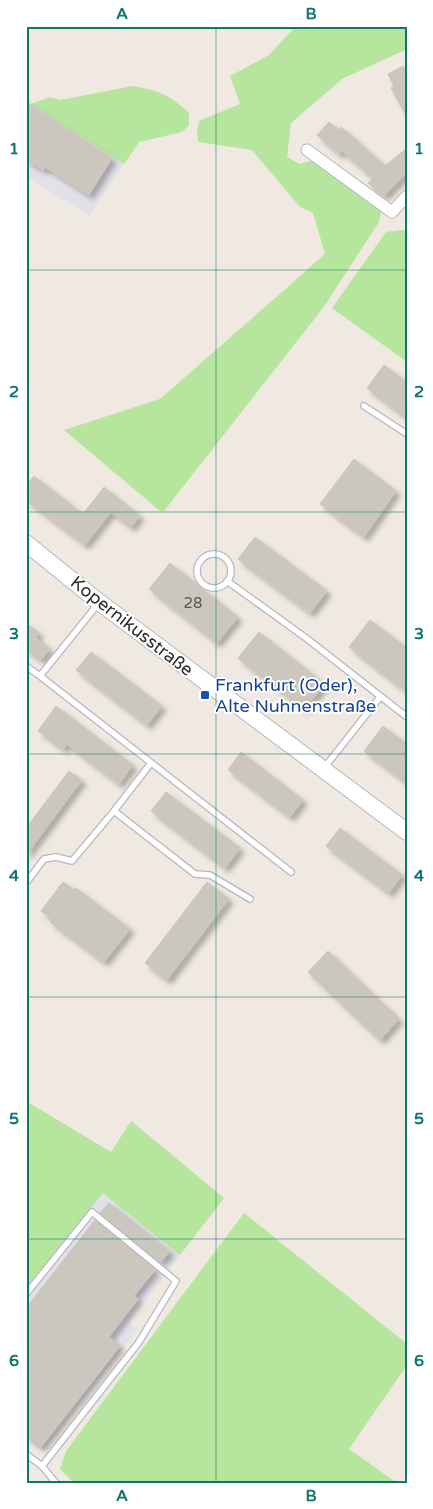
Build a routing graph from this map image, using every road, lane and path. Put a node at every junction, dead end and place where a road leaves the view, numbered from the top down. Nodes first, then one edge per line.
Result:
1 (307, 150) dead end
2 (407, 196) edge
3 (364, 406) dead end
4 (407, 434) edge
5 (26, 543) edge
6 (228, 581) junction
7 (99, 602) junction
8 (26, 666) edge
9 (40, 676) junction
10 (380, 697) junction
11 (407, 716) edge
12 (151, 763) junction
13 (323, 770) junction
14 (114, 811) junction
15 (407, 832) edge
16 (291, 872) dead end
17 (26, 883) edge
18 (250, 899) dead end
19 (26, 1294) edge
20 (26, 1454) edge
21 (42, 1466) junction
22 (56, 1483) edge

1 - 2 street
3 - 4 lane
5 - 7 main road, Kopernikusstraße
6 - 6 lane
6 - 10 lane
7 - 9 lane
7 - 13 main road, Kopernikusstraße
8 - 9 lane
9 - 12 lane
10 - 11 lane
10 - 13 lane
12 - 14 lane
12 - 16 lane
13 - 15 main road, Kopernikusstraße
14 - 17 lane
14 - 18 lane
19 - 21 lane
20 - 21 lane
21 - 22 lane

